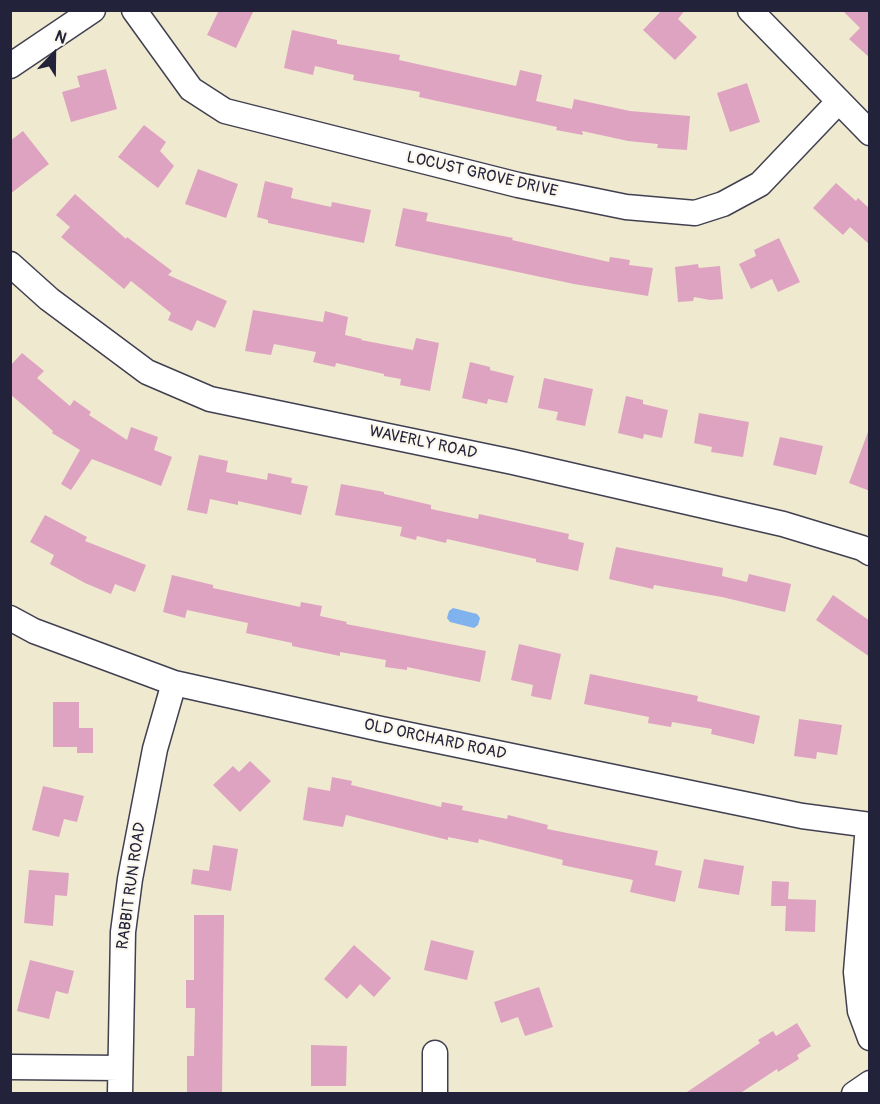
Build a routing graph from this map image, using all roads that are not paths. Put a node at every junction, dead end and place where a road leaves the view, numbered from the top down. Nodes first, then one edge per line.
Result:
1 (93, 10) edge
2 (134, 10) edge
3 (750, 10) edge
4 (10, 66) edge
5 (839, 101) junction
6 (870, 133) edge
7 (10, 264) edge
8 (870, 553) edge
9 (10, 618) edge
10 (174, 683) junction
11 (869, 825) edge
12 (870, 1038) edge
13 (435, 1053) dead end
14 (10, 1067) edge
15 (120, 1068) junction
16 (870, 1083) edge
17 (120, 1094) edge
18 (435, 1094) edge
19 (854, 1094) edge

1 - 4 street
2 - 5 street, LOCUST GROVE DRIVE
3 - 5 street
5 - 6 street
7 - 8 street, WAVERLY ROAD
9 - 10 street, OLD ORCHARD ROAD
10 - 11 street, OLD ORCHARD ROAD
10 - 15 street, RABBIT RUN ROAD
11 - 12 street
13 - 18 street
14 - 15 street
15 - 17 street, RABBIT RUN ROAD
16 - 19 street

